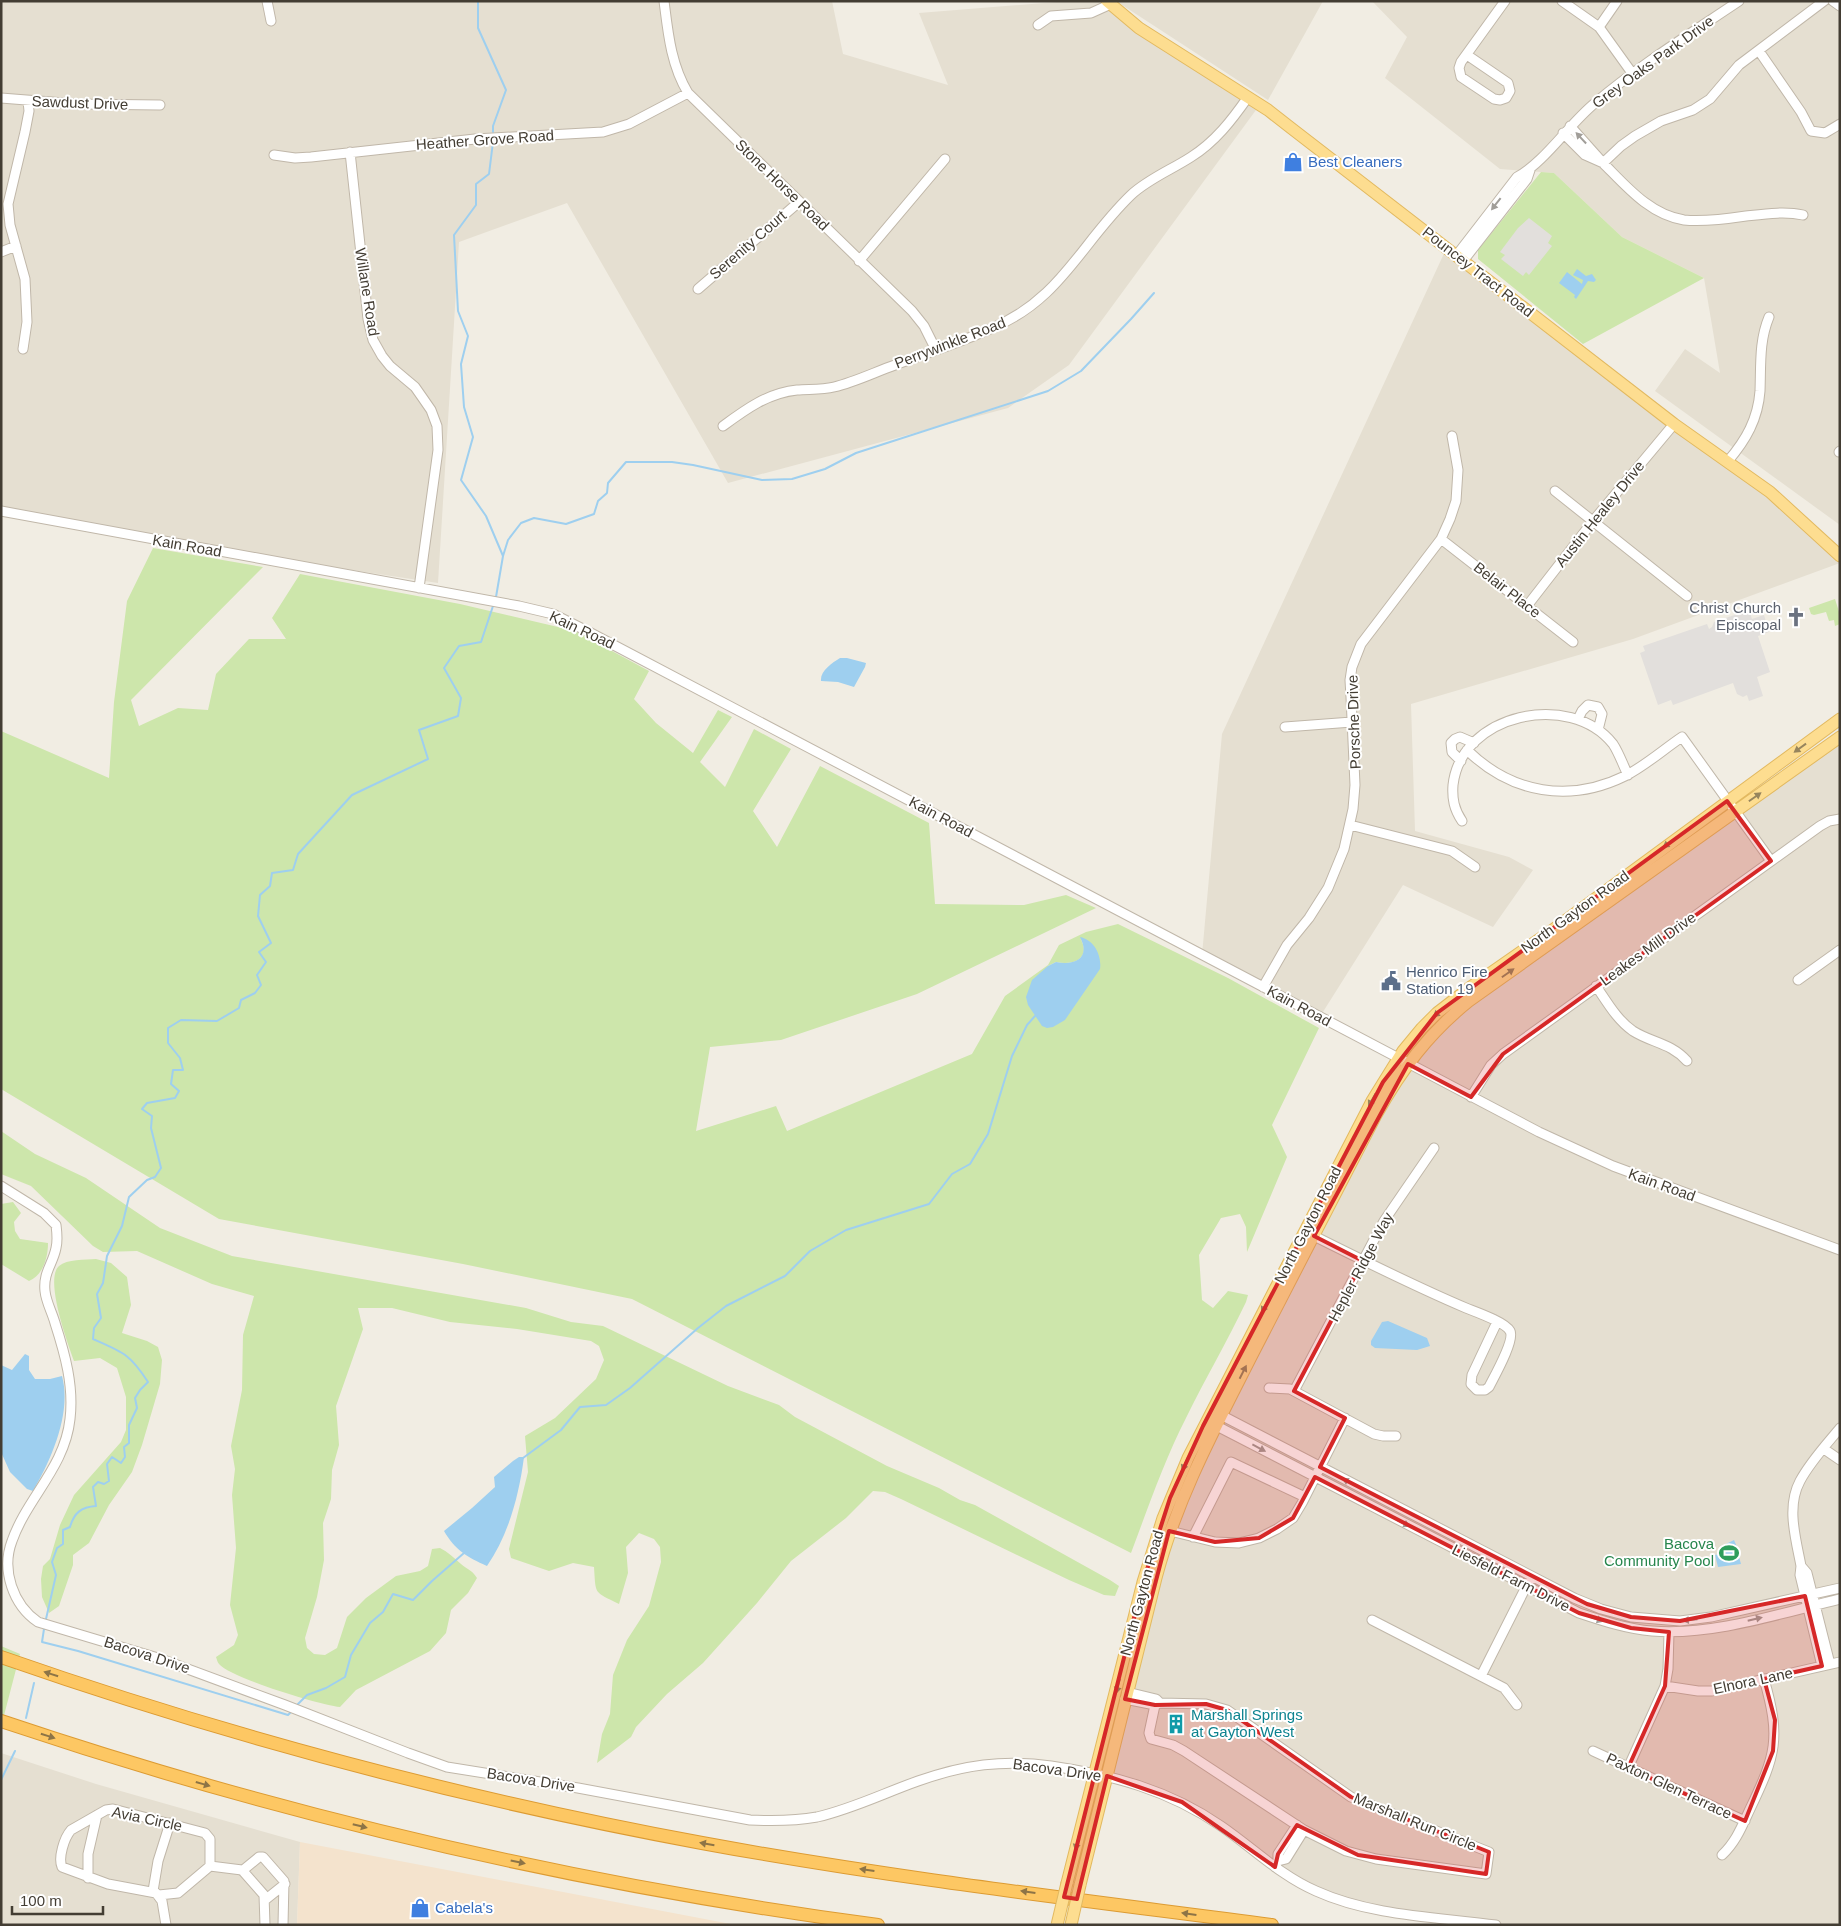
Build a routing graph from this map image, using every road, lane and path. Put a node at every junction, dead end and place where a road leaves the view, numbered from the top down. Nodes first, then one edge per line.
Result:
1 (267, 1) edge
2 (664, 1) edge
3 (1505, 1) edge
4 (1562, 1) edge
5 (1617, 1) edge
6 (1739, 1) edge
7 (1824, 1) edge
8 (1833, 1) edge
9 (1109, 3) edge
10 (1840, 6) edge
11 (271, 21) dead end
12 (1038, 25) dead end
13 (1599, 27) junction
14 (1759, 51) junction
15 (1467, 55) junction
16 (1632, 73) junction
17 (688, 93) junction
18 (1, 98) edge
19 (1248, 98) junction
20 (28, 100) junction
21 (160, 105) dead end
22 (1840, 124) edge
23 (1570, 126) junction
24 (1563, 133) junction
25 (350, 152) junction
26 (274, 155) dead end
27 (945, 159) dead end
28 (1603, 163) junction
29 (799, 202) junction
30 (1803, 215) dead end
31 (16, 246) junction
32 (1, 252) edge
33 (1460, 259) junction
34 (860, 261) junction
35 (698, 288) dead end
36 (1769, 317) dead end
37 (23, 349) dead end
38 (936, 350) junction
39 (1674, 424) junction
40 (723, 426) dead end
41 (1452, 436) dead end
42 (1728, 461) junction
43 (1555, 491) dead end
44 (1, 511) edge
45 (1593, 522) junction
46 (1441, 538) junction
47 (1840, 556) edge
48 (419, 588) junction
49 (1687, 596) dead end
50 (1527, 606) junction
51 (1573, 642) dead end
52 (1578, 719) junction
53 (1840, 719) edge
54 (1352, 722) junction
55 (1284, 727) dead end
56 (1598, 730) junction
57 (1840, 737) edge
58 (1474, 744) junction
59 (1467, 750) junction
60 (1460, 762) junction
61 (1628, 775) junction
62 (1727, 800) junction
63 (1735, 811) junction
64 (1840, 819) edge
65 (1462, 821) dead end
66 (1350, 825) junction
67 (1771, 861) junction
68 (1475, 867) dead end
69 (1840, 950) edge
70 (1798, 980) dead end
71 (1596, 986) junction
72 (1264, 987) junction
73 (1403, 1061) junction
74 (1687, 1061) dead end
75 (1471, 1097) junction
76 (1434, 1148) dead end
77 (1, 1186) edge
78 (1314, 1236) junction
79 (1840, 1250) edge
80 (1363, 1261) junction
81 (1496, 1322) junction
82 (1269, 1388) dead end
83 (1294, 1391) junction
84 (1214, 1418) junction
85 (1345, 1418) junction
86 (1840, 1428) edge
87 (1396, 1436) dead end
88 (1824, 1448) junction
89 (1840, 1460) edge
90 (1320, 1467) junction
91 (1315, 1477) junction
92 (1305, 1497) junction
93 (1170, 1531) junction
94 (1193, 1538) junction
95 (1531, 1576) junction
96 (1526, 1586) junction
97 (1840, 1588) edge
98 (1809, 1595) junction
99 (1840, 1599) edge
100 (1812, 1606) junction
101 (1372, 1620) dead end
102 (1669, 1632) junction
103 (1, 1657) edge
104 (1831, 1664) edge
105 (1481, 1676) junction
106 (1764, 1679) junction
107 (1665, 1686) junction
108 (1126, 1696) junction
109 (1157, 1704) junction
110 (1517, 1705) dead end
111 (1, 1721) edge
112 (1593, 1751) dead end
113 (1628, 1768) junction
114 (1095, 1774) junction
115 (1107, 1776) junction
116 (97, 1815) junction
117 (1745, 1821) junction
118 (170, 1824) junction
119 (1301, 1828) junction
120 (1722, 1855) dead end
121 (1276, 1864) junction
122 (210, 1866) junction
123 (242, 1871) junction
124 (88, 1878) junction
125 (285, 1884) junction
126 (156, 1893) junction
127 (266, 1900) junction
128 (166, 1925) edge
129 (265, 1925) edge
130 (283, 1925) edge
131 (878, 1925) edge
132 (1057, 1925) edge
133 (1071, 1925) edge
134 (1272, 1925) edge
135 (1496, 1925) edge

1 - 11 street
2 - 17 street, Stone Horse Road
3 - 15 street
4 - 13 street
5 - 13 street
6 - 16 street, Grey Oaks Park Drive
7 - 14 street
8 - 10 street
9 - 12 street
9 - 19 main road, Pouncey Tract Road
13 - 16 street
14 - 22 street
14 - 28 street
15 - 15 street
16 - 23 street, Grey Oaks Park Drive
17 - 25 street, Heather Grove Road
17 - 29 street, Stone Horse Road
18 - 20 street, Sawdust Drive
19 - 33 main road, Pouncey Tract Road
19 - 38 street, Perrywinkle Road
20 - 21 street, Sawdust Drive
20 - 31 street
23 - 24 street, Grey Oaks Park Drive
28 -> 23 street
24 - 28 street
24 - 33 street, Grey Oaks Park Drive
25 - 26 street, Heather Grove Road
25 - 48 street, Willane Road
27 - 34 street
28 - 30 street
29 - 34 street, Stone Horse Road
29 - 35 street, Serenity Court
31 - 32 street
31 - 37 street
33 - 39 main road, Pouncey Tract Road
34 - 38 street, Stone Horse Road
36 - 42 street
38 - 40 street, Perrywinkle Road
39 - 42 main road, Pouncey Tract Road
39 - 45 street, Austin Healey Drive
41 - 46 street, Porsche Drive
42 - 47 main road, Pouncey Tract Road
43 - 45 street
44 - 48 street, Kain Road
45 - 49 street
45 - 50 street, Austin Healey Drive
46 - 50 street, Belair Place
46 - 54 street, Porsche Drive
48 - 72 street, Kain Road
50 - 51 street, Belair Place
52 - 56 street
52 - 56 street
52 - 58 street
53 -> 62 main road, North Gayton Road
54 - 55 street
54 - 66 street, Porsche Drive
56 - 61 street
63 -> 57 main road, North Gayton Road
58 - 59 street
58 - 60 street
59 - 60 street
59 - 61 street
60 - 65 street
61 - 62 street
62 - 63 street
62 -> 73 main road, North Gayton Road
63 - 67 street
73 -> 63 main road, North Gayton Road
64 - 67 street, Leakes Mill Drive
66 - 68 street
66 - 72 street, Porsche Drive
67 - 71 street, Leakes Mill Drive
69 - 70 street
71 - 74 street
71 - 75 street, Leakes Mill Drive
72 - 73 street, Kain Road
73 - 75 street, Kain Road
73 - 78 main road, North Gayton Road
73 -> 84 main road, North Gayton Road
75 - 79 street, Kain Road
76 - 80 street, Hepler Ridge Way
77 - 114 street, Bacova Drive
78 - 80 street
84 -> 78 main road, North Gayton Road
80 - 81 street
80 - 83 street, Hepler Ridge Way
81 - 81 street
82 - 83 street
83 - 85 street
84 - 90 street, Liesfeld Farm Drive
84 -> 91 street, Liesfeld Farm Drive
84 - 93 main road, North Gayton Road
84 -> 114 main road, North Gayton Road
85 - 87 street
85 - 90 street
86 - 88 street
88 - 89 street
88 - 98 street
90 - 91 street
95 -> 90 street, Liesfeld Farm Drive
91 - 92 street
91 -> 96 street, Liesfeld Farm Drive
92 - 94 street
92 - 94 street
93 - 94 street
93 - 108 main road, North Gayton Road
95 - 96 street
98 -> 95 street, Liesfeld Farm Drive
96 -> 102 street, Liesfeld Farm Drive
96 - 105 street
97 - 98 street, Liesfeld Farm Drive
98 - 100 street
99 - 100 street, Liesfeld Farm Drive
102 -> 100 street, Liesfeld Farm Drive
100 - 104 street
101 - 105 street
102 - 107 street
134 -> 103 highway
104 - 106 street, Elnora Lane
105 - 110 street
106 - 107 street, Elnora Lane
106 - 117 street
107 - 113 street
108 - 109 street
108 - 115 main road, North Gayton Road
109 - 119 street, Marshall Run Circle
109 - 119 street, Marshall Run Circle
111 -> 131 highway
112 - 113 street, Paxton Glen Terrace
113 - 117 street, Paxton Glen Terrace
114 - 115 street, Bacova Drive
114 -> 132 main road, North Gayton Road, bridge
115 - 121 street, Bacova Drive
115 - 133 main road, North Gayton Road, bridge
116 - 118 street, Avia Circle
116 - 124 street
116 - 124 street, Avia Circle
117 - 120 street
118 - 122 street, Avia Circle
118 - 126 street
119 - 121 street
121 - 135 street, Bacova Drive
122 - 123 street
122 - 126 street, Avia Circle
123 - 125 street
123 - 127 street
124 - 126 street, Avia Circle
125 - 127 street
125 - 130 street
126 - 128 street
127 - 129 street

